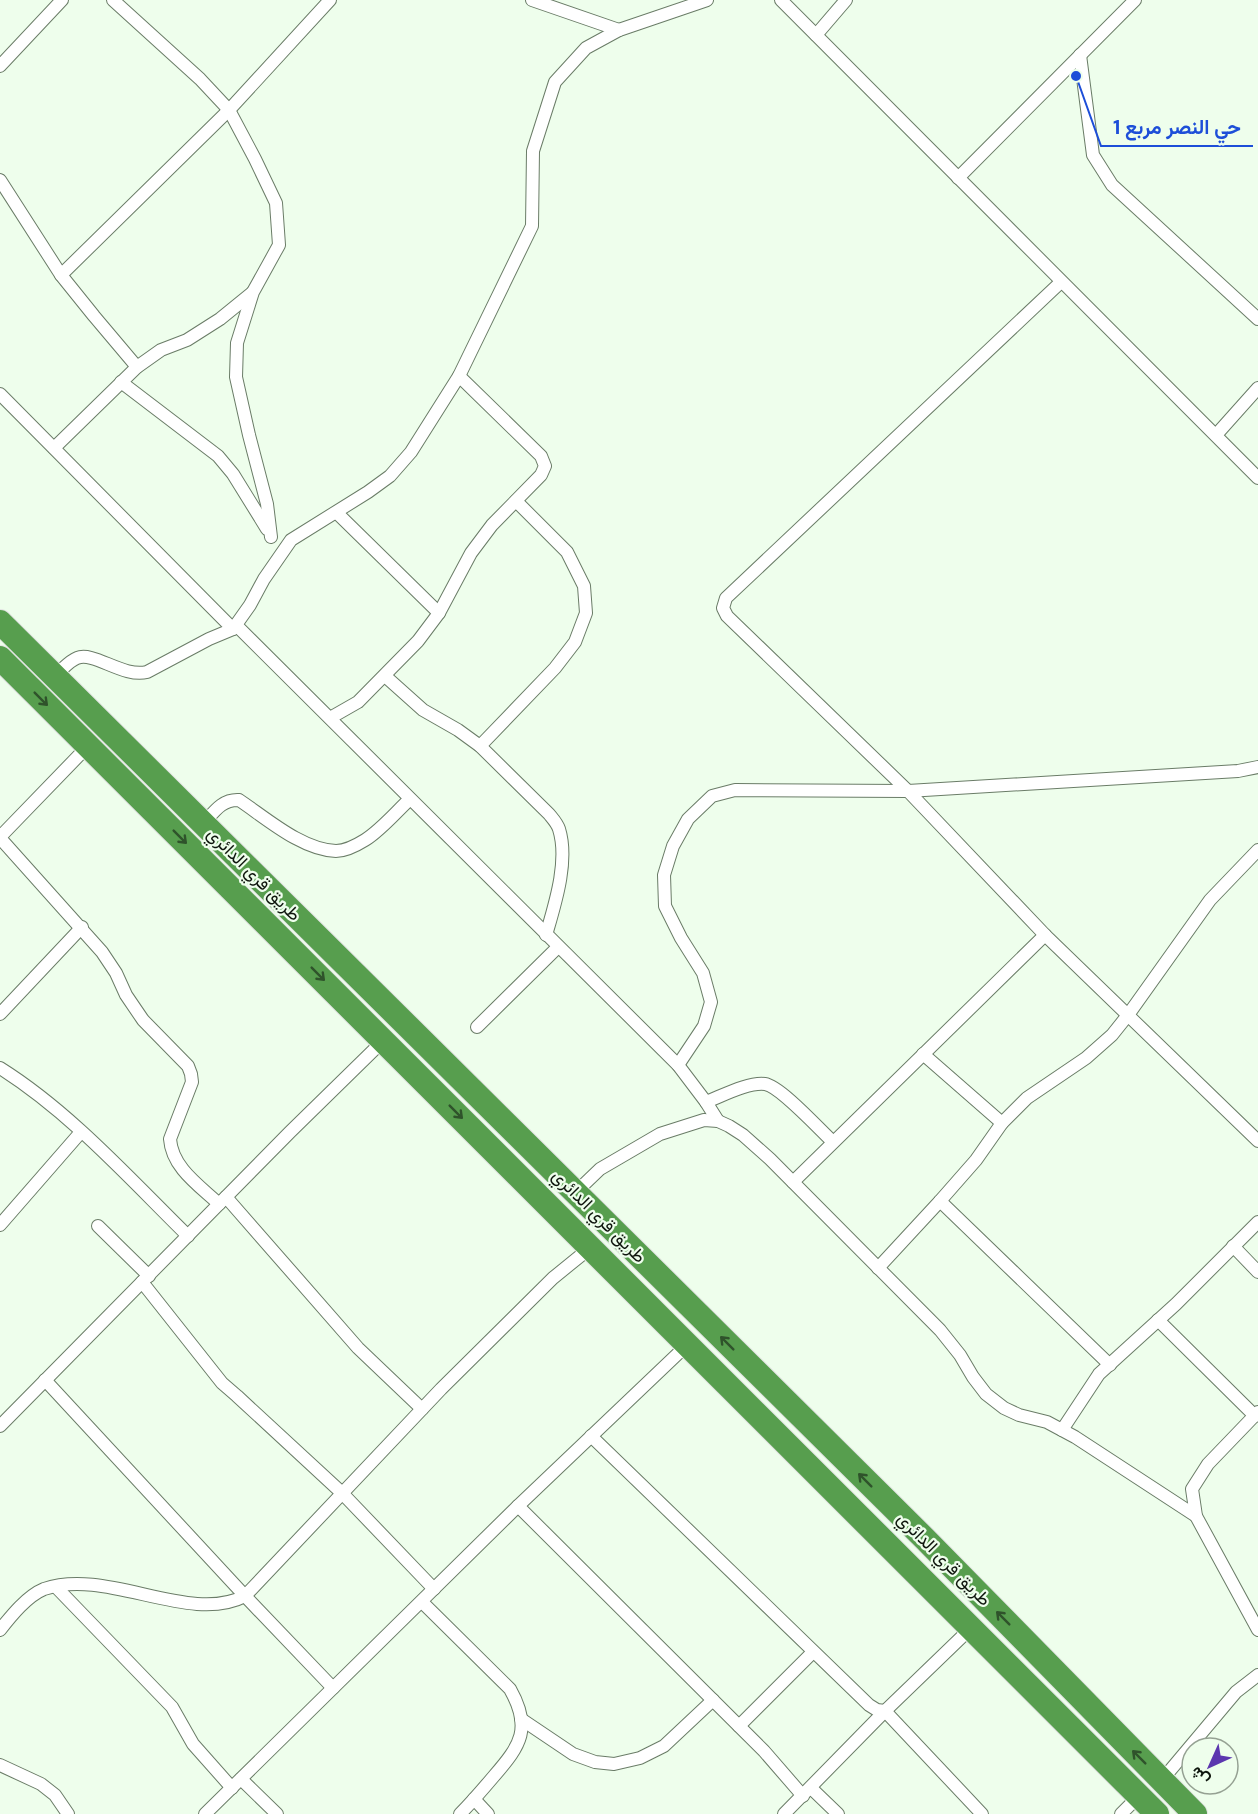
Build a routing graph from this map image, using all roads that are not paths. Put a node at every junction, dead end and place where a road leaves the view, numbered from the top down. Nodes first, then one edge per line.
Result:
1 (62, 0) edge
2 (112, 0) edge
3 (330, 0) edge
4 (532, 0) edge
5 (707, 0) edge
6 (781, 0) edge
7 (846, 0) edge
8 (1135, 0) edge
9 (619, 30) junction
10 (816, 35) junction
11 (1080, 55) junction
12 (0, 66) edge
13 (229, 110) junction
14 (958, 178) junction
15 (0, 180) edge
16 (61, 274) junction
17 (1061, 282) junction
18 (253, 292) junction
19 (1258, 319) edge
20 (137, 367) junction
21 (459, 376) junction
22 (121, 382) junction
23 (1258, 388) edge
24 (0, 394) edge
25 (1216, 435) junction
26 (54, 448) junction
27 (1258, 478) edge
28 (516, 501) junction
29 (337, 513) junction
30 (271, 537) junction
31 (280, 555) junction
32 (440, 613) junction
33 (0, 622) edge
34 (235, 628) junction
35 (0, 658) edge
36 (54, 676) junction
37 (385, 676) junction
38 (330, 718) junction
39 (88, 746) junction
40 (480, 746) junction
41 (1258, 767) edge
42 (908, 791) junction
43 (410, 799) junction
44 (203, 824) junction
45 (0, 837) edge
46 (1258, 850) edge
47 (82, 927) junction
48 (546, 935) junction
49 (1046, 935) junction
50 (558, 947) junction
51 (0, 1014) edge
52 (1128, 1015) junction
53 (477, 1027) dead end
54 (384, 1040) junction
55 (923, 1054) junction
56 (678, 1065) junction
57 (0, 1068) edge
58 (706, 1102) junction
59 (718, 1121) junction
60 (1002, 1123) junction
61 (81, 1132) junction
62 (1258, 1141) edge
63 (833, 1142) junction
64 (793, 1182) junction
65 (575, 1193) junction
66 (222, 1201) junction
67 (940, 1201) junction
68 (1258, 1221) edge
69 (0, 1225) edge
70 (98, 1226) dead end
71 (188, 1236) junction
72 (1233, 1246) junction
73 (590, 1248) junction
74 (878, 1268) junction
75 (1258, 1272) edge
76 (145, 1279) junction
77 (1158, 1320) junction
78 (687, 1345) junction
79 (1110, 1365) junction
80 (45, 1380) junction
81 (422, 1409) junction
82 (1256, 1414) edge
83 (0, 1426) edge
84 (1062, 1430) junction
85 (591, 1436) junction
86 (342, 1493) junction
87 (518, 1506) junction
88 (1196, 1516) junction
89 (925, 1539) junction
90 (903, 1560) junction
91 (56, 1587) junction
92 (434, 1589) junction
93 (245, 1596) junction
94 (422, 1602) junction
95 (971, 1628) junction
96 (0, 1630) edge
97 (1258, 1630) edge
98 (813, 1652) junction
99 (1258, 1675) edge
100 (333, 1688) junction
101 (713, 1700) junction
102 (885, 1711) junction
103 (521, 1719) junction
104 (739, 1726) junction
105 (0, 1765) edge
106 (1162, 1780) junction
107 (236, 1783) junction
108 (807, 1792) junction
109 (1139, 1796) junction
110 (474, 1799) junction
111 (68, 1814) edge
112 (205, 1814) edge
113 (277, 1814) edge
114 (460, 1814) edge
115 (488, 1814) edge
116 (784, 1814) edge
117 (838, 1814) edge
118 (982, 1814) edge
119 (1121, 1814) edge
120 (1157, 1814) edge
121 (1195, 1814) edge

1 - 12 street
2 - 13 street
3 - 13 street
4 - 9 street
5 - 9 street
6 - 10 street
7 - 10 street
8 - 11 street
9 - 21 street
10 - 14 street
11 - 14 street
11 - 19 street
13 - 16 street
13 - 18 street
14 - 17 street
15 - 16 street
16 - 20 street
17 - 25 street
17 - 42 street
18 - 20 street
18 - 30 street
20 - 22 street
21 - 28 street
21 - 29 street
22 - 26 street
22 - 30 street
23 - 25 street
24 - 26 street
25 - 27 street
26 - 34 street
28 - 32 street
28 - 40 street
29 - 31 street
29 - 32 street
30 - 31 street
31 - 34 street
32 - 37 street
33 - 36 highway, طريق قري الدائري
34 - 36 street
34 - 38 street
35 -> 39 highway, طريق قري الدائري
36 - 44 highway, طريق قري الدائري
37 - 38 street
37 - 40 street
38 - 43 street
39 - 45 street
39 -> 54 highway, طريق قري الدائري
40 - 48 street
41 - 42 street
42 - 49 street
42 - 56 street
43 - 44 street
43 - 48 street
44 - 65 highway, طريق قري الدائري
45 - 47 street
46 - 52 street
47 - 51 street
47 - 66 street
48 - 50 street
49 - 52 street
49 - 55 street
50 - 53 street
50 - 56 street
52 - 60 street
52 - 62 street
54 - 66 street
54 -> 73 highway, طريق قري الدائري
55 - 60 street
55 - 63 street
56 - 58 street
57 - 61 street
58 - 59 street
58 - 63 street
59 - 64 street
59 - 65 street
60 - 67 street
61 - 69 street
61 - 71 street
63 - 64 street
64 - 74 street
89 -> 65 highway, طريق قري الدائري
66 - 71 street
66 - 81 street
67 - 74 street
67 - 79 street
68 - 72 street
70 - 76 street
71 - 76 street
72 - 75 street
72 - 77 street
73 - 78 highway, طريق قري الدائري
73 - 81 street
74 - 84 street
76 - 80 street
76 - 86 street
77 - 79 street
77 - 82 street
78 - 85 street
78 - 90 highway, طريق قري الدائري
79 - 84 street
80 - 83 street
80 - 93 street
81 - 86 street
82 - 88 street
84 - 88 street
85 - 87 street
85 - 98 street
86 - 92 street
86 - 93 street
87 - 92 street
87 - 101 street
88 - 97 street
89 - 90 highway
106 -> 89 highway, طريق قري الدائري
90 - 95 highway, طريق قري الدائري
91 - 93 street
91 - 96 street
91 - 107 street
92 - 94 street
93 - 100 street
94 - 100 street
94 - 103 street
95 - 102 street
95 - 109 highway, طريق قري الدائري
98 - 102 street
98 - 104 street
99 - 106 street
100 - 107 street
101 - 103 street
101 - 104 street
102 - 108 street
102 - 118 street
103 - 110 street
104 - 108 street
105 - 111 street
106 - 121 highway, طريق قري الدائري
107 - 112 street
107 - 113 street
108 - 116 street
108 - 117 street
109 - 119 street
109 - 120 highway, طريق قري الدائري
110 - 114 street
110 - 115 street

